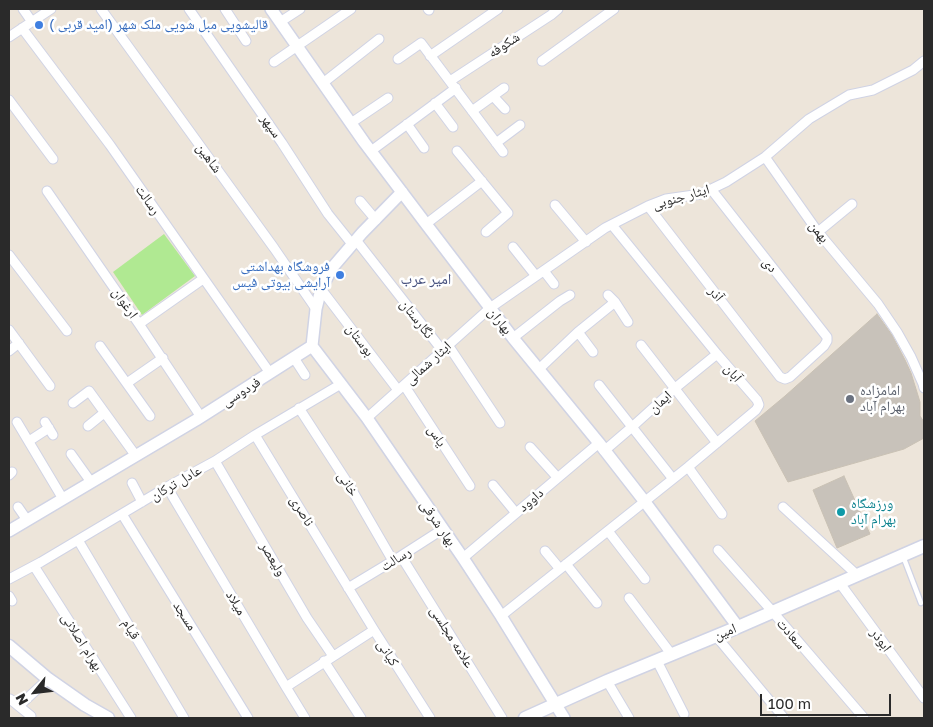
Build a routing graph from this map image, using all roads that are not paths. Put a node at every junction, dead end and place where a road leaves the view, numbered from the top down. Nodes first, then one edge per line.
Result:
1 (24, 9) edge
2 (51, 9) edge
3 (101, 9) edge
4 (189, 9) edge
5 (225, 9) edge
6 (271, 9) edge
7 (300, 9) edge
8 (351, 9) edge
9 (498, 9) edge
10 (614, 9) edge
11 (551, 11) edge
12 (603, 12) edge
13 (32, 22) junction
14 (280, 22) junction
15 (22, 28) junction
16 (9, 37) edge
17 (379, 39) dead end
18 (246, 41) dead end
19 (297, 46) junction
20 (430, 56) junction
21 (398, 59) dead end
22 (542, 61) dead end
23 (924, 61) edge
24 (274, 62) dead end
25 (323, 83) junction
26 (453, 84) junction
27 (504, 88) dead end
28 (493, 96) junction
29 (388, 98) dead end
30 (9, 100) edge
31 (435, 104) junction
32 (505, 109) dead end
33 (472, 111) junction
34 (351, 123) junction
35 (408, 124) junction
36 (520, 125) dead end
37 (453, 127) dead end
38 (496, 144) junction
39 (424, 148) dead end
40 (371, 151) junction
41 (457, 151) dead end
42 (503, 152) dead end
43 (765, 157) junction
44 (53, 159) dead end
45 (482, 181) junction
46 (711, 189) junction
47 (47, 191) dead end
48 (402, 192) junction
49 (360, 200) dead end
50 (555, 204) dead end
51 (852, 204) dead end
52 (648, 206) junction
53 (376, 220) junction
54 (426, 224) junction
55 (612, 225) junction
56 (486, 232) dead end
57 (818, 232) junction
58 (354, 242) junction
59 (586, 242) junction
60 (513, 246) dead end
61 (9, 255) edge
62 (540, 273) junction
63 (203, 279) junction
64 (554, 284) dead end
65 (321, 290) junction
66 (570, 295) dead end
67 (490, 308) junction
68 (316, 309) junction
69 (628, 322) dead end
70 (139, 324) junction
71 (9, 330) edge
72 (67, 331) dead end
73 (578, 332) junction
74 (513, 338) junction
75 (19, 343) junction
76 (641, 345) dead end
77 (100, 346) dead end
78 (312, 346) junction
79 (445, 348) junction
80 (9, 351) edge
81 (593, 352) dead end
82 (717, 354) junction
83 (162, 358) junction
84 (294, 358) junction
85 (539, 369) junction
86 (270, 374) junction
87 (305, 375) dead end
88 (785, 379) joint
89 (127, 383) junction
90 (341, 384) junction
91 (599, 385) dead end
92 (50, 386) dead end
93 (401, 387) junction
94 (924, 388) edge
95 (674, 389) junction
96 (73, 403) dead end
97 (300, 408) junction
98 (104, 413) junction
99 (150, 416) dead end
100 (201, 417) junction
101 (367, 418) junction
102 (17, 422) dead end
103 (500, 423) dead end
104 (88, 426) dead end
105 (632, 427) junction
106 (49, 429) dead end
107 (255, 435) junction
108 (29, 441) junction
109 (717, 443) junction
110 (602, 447) junction
111 (530, 448) dead end
112 (71, 454) dead end
113 (136, 456) junction
114 (215, 461) junction
115 (688, 467) junction
116 (558, 477) junction
117 (673, 479) junction
118 (91, 482) junction
119 (132, 483) dead end
120 (493, 485) dead end
121 (470, 486) dead end
122 (167, 488) junction
123 (63, 499) junction
124 (142, 502) junction
125 (645, 502) junction
126 (18, 507) dead end
127 (783, 507) dead end
128 (516, 513) junction
129 (122, 514) junction
130 (722, 514) dead end
131 (27, 520) junction
132 (443, 529) junction
133 (9, 531) edge
134 (608, 531) junction
135 (78, 540) junction
136 (924, 546) edge
137 (718, 550) dead end
138 (545, 551) dead end
139 (903, 555) junction
140 (402, 556) junction
141 (463, 558) junction
142 (393, 561) junction
143 (34, 566) junction
144 (563, 567) junction
145 (857, 575) junction
146 (645, 578) dead end
147 (9, 579) edge
148 (839, 582) junction
149 (348, 588) junction
150 (629, 598) dead end
151 (597, 603) dead end
152 (922, 603) dead end
153 (772, 611) junction
154 (501, 616) junction
155 (738, 626) junction
156 (374, 630) junction
157 (716, 636) junction
158 (11, 652) edge
159 (672, 655) junction
160 (329, 659) junction
161 (657, 661) junction
162 (48, 679) junction
163 (607, 681) junction
164 (286, 687) junction
165 (924, 698) edge
166 (10, 699) edge
167 (556, 705) junction
168 (19, 706) junction
169 (684, 714) dead end
170 (31, 716) dead end
171 (108, 718) edge
172 (131, 718) edge
173 (184, 718) edge
174 (248, 718) edge
175 (305, 718) edge
176 (361, 718) edge
177 (430, 718) edge
178 (502, 718) edge
179 (525, 718) edge
180 (564, 718) edge
181 (629, 718) edge
182 (784, 718) edge
183 (864, 718) edge

1 - 13 street
2 - 13 street
3 - 68 street, شاهین
4 - 58 street, سپهر
5 - 18 street
6 - 14 street, بهاران
7 - 14 street
8 - 19 street
9 - 20 street
10 - 12 street
11 - 26 street, شکوفه
12 - 22 street
13 - 15 street
14 - 19 street, بهاران
15 - 16 street
15 - 63 street, رسالت
17 - 25 street
19 - 24 street
19 - 25 street, بهاران
20 - 21 street
20 - 26 street
23 - 43 street, ایثار جنوبی
25 - 34 street, بهاران
26 - 31 street, شکوفه
26 - 33 street
27 - 28 street
28 - 32 street
28 - 33 street
29 - 34 street
30 - 44 street
31 - 35 street, شکوفه
31 - 37 street
33 - 38 street
34 - 40 street, بهاران
35 - 39 street
35 - 40 street, شکوفه
36 - 38 street
38 - 42 street
40 - 48 street, بهاران
41 - 45 street
43 - 46 street, ایثار جنوبی
43 - 57 street, بهمن
45 - 54 street
45 - 56 street
46 - 52 street, ایثار جنوبی
46 - 88 street, دی
47 - 70 street, ارغوان
48 - 53 street
48 - 54 street, بهاران
49 - 53 street
50 - 59 street
51 - 57 street
52 - 55 street, ایثار جنوبی
52 - 88 street, آذر
53 - 58 street
54 - 67 street, بهاران
55 - 59 street, ایثار جنوبی
55 - 82 street, آبان
57 - 94 street, بهمن
58 - 65 street
58 - 79 street, نگارستان
59 - 62 street, ایثار جنوبی
60 - 62 street
61 - 72 street
62 - 64 street
62 - 67 street, ایثار جنوبی
63 - 70 street
63 - 86 street, رسالت
65 - 68 street
65 - 93 street, بوستان
66 - 74 street
67 - 74 street, بهاران
67 - 79 street, ایثار شمالی
68 - 78 street
69 - 73 street
70 - 83 street, ارغوان
71 - 75 street
73 - 81 street
73 - 85 street
74 - 85 street, بهاران
75 - 80 street
75 - 92 street
76 - 95 street
77 - 89 street
78 - 84 street, فردوسی
78 - 90 street, بهار شرقی
79 - 93 street, ایثار شمالی
79 - 103 street, نگارستان
82 - 95 street, ایمان
82 - 109 street, آبان
83 - 89 street
83 - 100 street, ارغوان
84 - 86 street, فردوسی
84 - 87 street
85 - 110 street, بهاران
86 - 100 street, فردوسی
89 - 99 street
90 - 97 street, عادل ترکان
90 - 101 street, بهار شرقی
91 - 105 street
93 - 101 street, ایثار شمالی
93 - 121 street, یاس
95 - 105 street, ایمان
95 - 109 street
96 - 98 street
97 - 107 street, عادل ترکان
97 - 142 street, خانی
98 - 104 street
98 - 113 street
100 - 113 street, فردوسی
101 - 132 street, بهار شرقی
102 - 108 street
105 - 110 street, ایمان
105 - 117 street
106 - 108 street
107 - 114 street, عادل ترکان
107 - 149 street, ناصری
108 - 123 street
109 - 115 street, آبان
110 - 116 street, داوود
110 - 125 street, بهاران
111 - 116 street
112 - 118 street
113 - 118 street, فردوسی
114 - 122 street, عادل ترکان
114 - 160 street, ولیعصر
115 - 117 street, آبان
115 - 130 street
116 - 128 street, داوود
117 - 125 street, آبان
118 - 123 street, فردوسی
119 - 124 street
120 - 128 street
122 - 124 street, عادل ترکان
122 - 164 street, میلاد
123 - 131 street, فردوسی
124 - 129 street, عادل ترکان
125 - 134 street
125 - 155 street, بهاران
126 - 131 street
127 - 145 street
128 - 141 street, داوود
129 - 135 street, عادل ترکان
129 - 174 street, مسجد
131 - 133 street, فردوسی
132 - 140 street, رسالت
132 - 141 street, بهار شرقی
134 - 144 street
134 - 146 street
135 - 143 street, عادل ترکان
135 - 173 street, قیام
136 - 139 main road, امین
137 - 153 street, سعادت
138 - 144 street
139 - 145 main road, امین
139 - 152 lane
140 - 142 street, رسالت
140 - 178 street, علامه مجلسی
141 - 154 street, بهار شرقی
142 - 149 street, رسالت
143 - 147 street, عادل ترکان
143 - 172 street, بهرام اصلانی
144 - 151 street
144 - 154 street
145 - 148 main road, امین
148 - 153 main road, امین
148 - 165 street, ابوذر
149 - 156 street, کیانی
150 - 159 street
153 - 155 main road, امین
153 - 183 street, سعادت
154 - 167 street, بهار شرقی
155 - 157 main road, امین
156 - 160 street
156 - 177 street, کیانی
157 - 159 main road, امین
157 - 182 street
158 - 162 main road
159 - 161 main road, امین
160 - 164 street
160 - 176 street, ولیعصر
161 - 163 main road, امین
161 - 169 street
162 - 168 street
162 - 171 main road
163 - 167 main road, امین
163 - 181 street
164 - 175 street, میلاد
166 - 168 street
167 - 179 main road, امین
167 - 180 street, بهار شرقی
168 - 170 street

